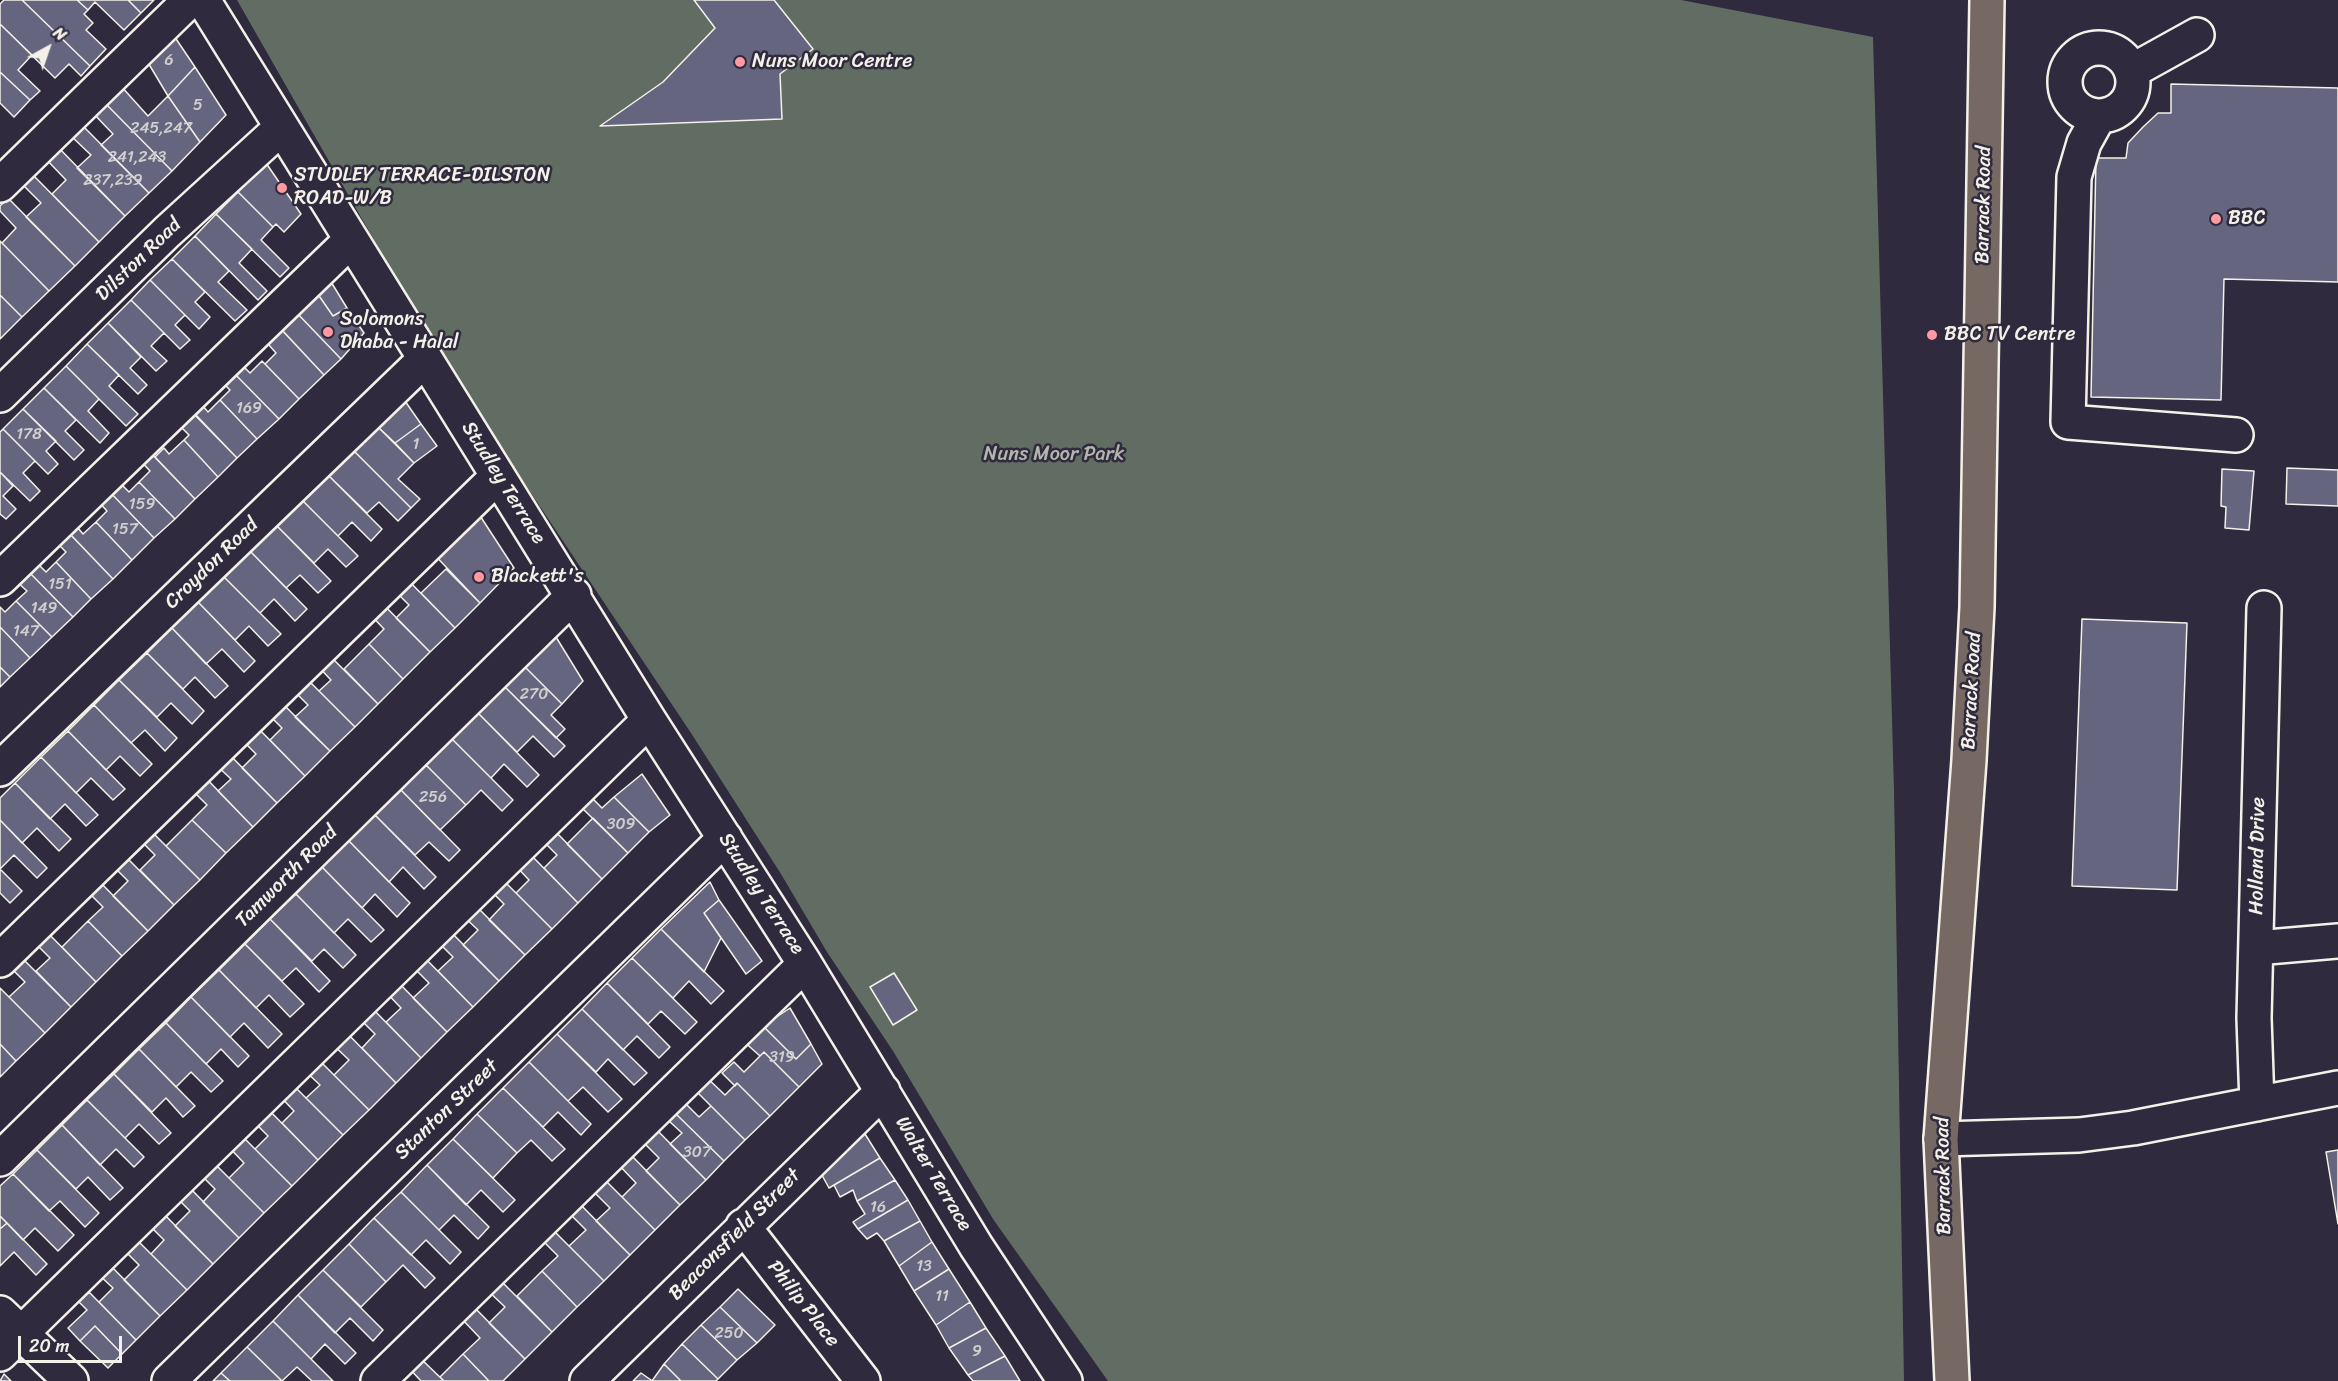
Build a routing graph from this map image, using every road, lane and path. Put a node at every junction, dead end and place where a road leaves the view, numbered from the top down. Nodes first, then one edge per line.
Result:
1 (190, 0) edge
2 (203, 0) edge
3 (1987, 0) edge
4 (2197, 34) dead end
5 (2132, 71) junction
6 (2099, 116) junction
7 (281, 128) junction
8 (0, 185) edge
9 (351, 240) junction
10 (424, 359) junction
11 (0, 395) edge
12 (2236, 435) dead end
13 (498, 476) junction
14 (0, 579) edge
15 (574, 595) junction
16 (2264, 608) dead end
17 (649, 720) junction
18 (0, 769) edge
19 (725, 838) junction
20 (2338, 941) edge
21 (2256, 948) junction
22 (0, 960) edge
23 (805, 964) junction
24 (2338, 1088) edge
25 (883, 1091) junction
26 (2257, 1104) junction
27 (1941, 1139) junction
28 (0, 1159) edge
29 (743, 1226) junction
30 (7, 1333) edge
31 (71, 1381) edge
32 (169, 1381) edge
33 (378, 1381) edge
34 (587, 1381) edge
35 (864, 1381) edge
36 (1065, 1381) edge
37 (1952, 1381) edge

1 - 8 street
2 - 7 street, Studley Terrace
3 - 27 main road, Barrack Road
4 - 5 street
5 - 6 street
5 - 6 street
6 - 12 street
7 - 9 street, Studley Terrace
7 - 11 street, Dilston Road
9 - 10 street, Studley Terrace
9 - 14 street
10 - 13 street, Studley Terrace
10 - 18 street, Croydon Road
13 - 15 street, Studley Terrace
13 - 22 street
15 - 17 street, Studley Terrace
15 - 28 street, Tamworth Road
16 - 21 street, Holland Drive
17 - 19 street, Studley Terrace
17 - 30 street
19 - 23 street, Studley Terrace
19 - 32 street, Stanton Street
20 - 21 street
21 - 26 street, Holland Drive
23 - 25 street, Walter Terrace
23 - 33 street
24 - 26 street
25 - 29 street, Beaconsfield Street
25 - 36 street, Walter Terrace
26 - 27 street
27 - 37 main road, Barrack Road
29 - 34 street, Beaconsfield Street
29 - 35 street, Philip Place
30 - 31 street

